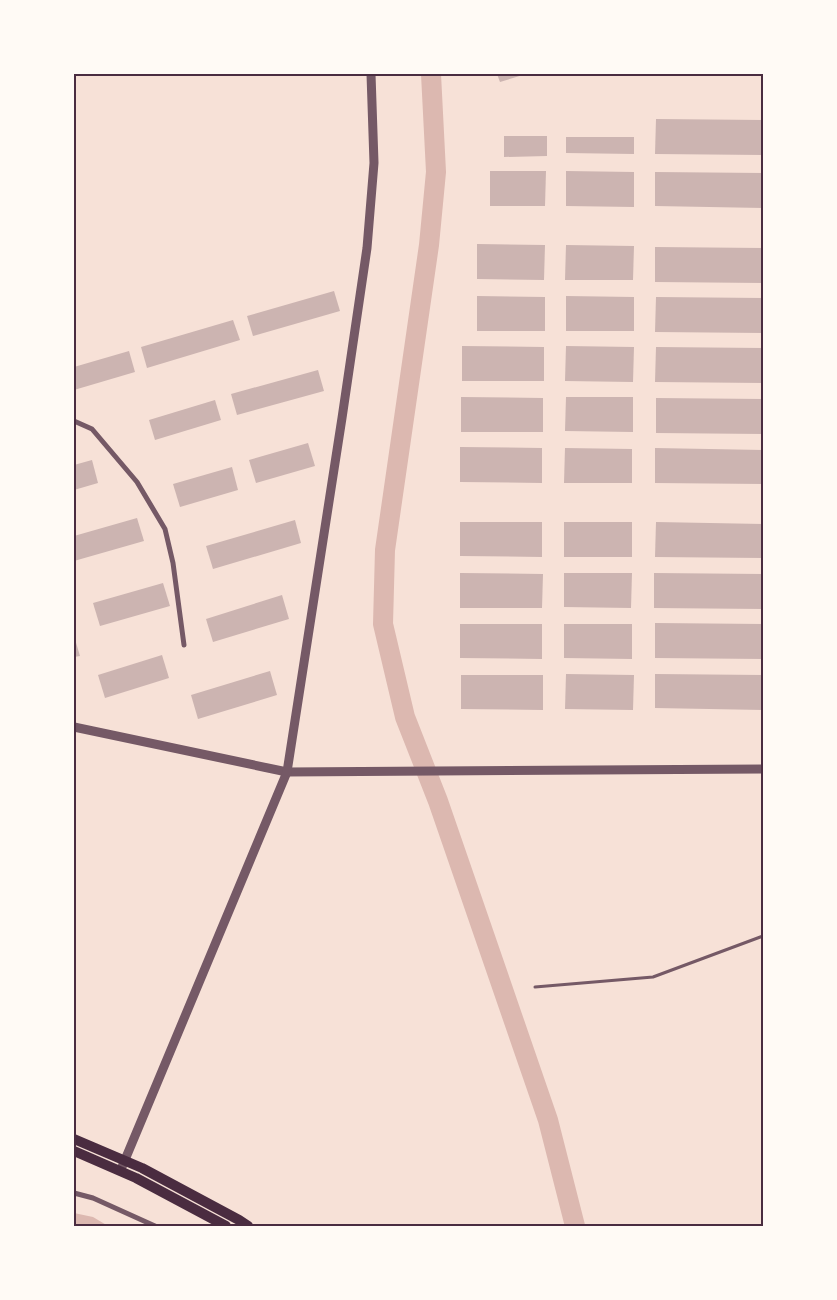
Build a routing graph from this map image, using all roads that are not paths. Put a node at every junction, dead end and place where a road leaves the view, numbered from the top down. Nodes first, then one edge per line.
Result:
1 (371, 74) edge
2 (74, 421) edge
3 (184, 645) dead end
4 (74, 727) edge
5 (763, 769) edge
6 (287, 772) junction
7 (763, 936) edge
8 (534, 987) dead end
9 (74, 1139) edge
10 (74, 1151) edge
11 (125, 1160) junction
12 (121, 1171) junction
13 (74, 1193) edge
14 (155, 1226) edge
15 (226, 1226) edge
16 (248, 1226) edge

1 - 6 street
2 - 3 street
4 - 6 street
5 - 6 street
6 - 11 street
7 - 8 lane
9 - 11 main road
10 - 12 main road
11 - 12 street
11 - 16 main road
12 - 15 main road
13 - 14 street

